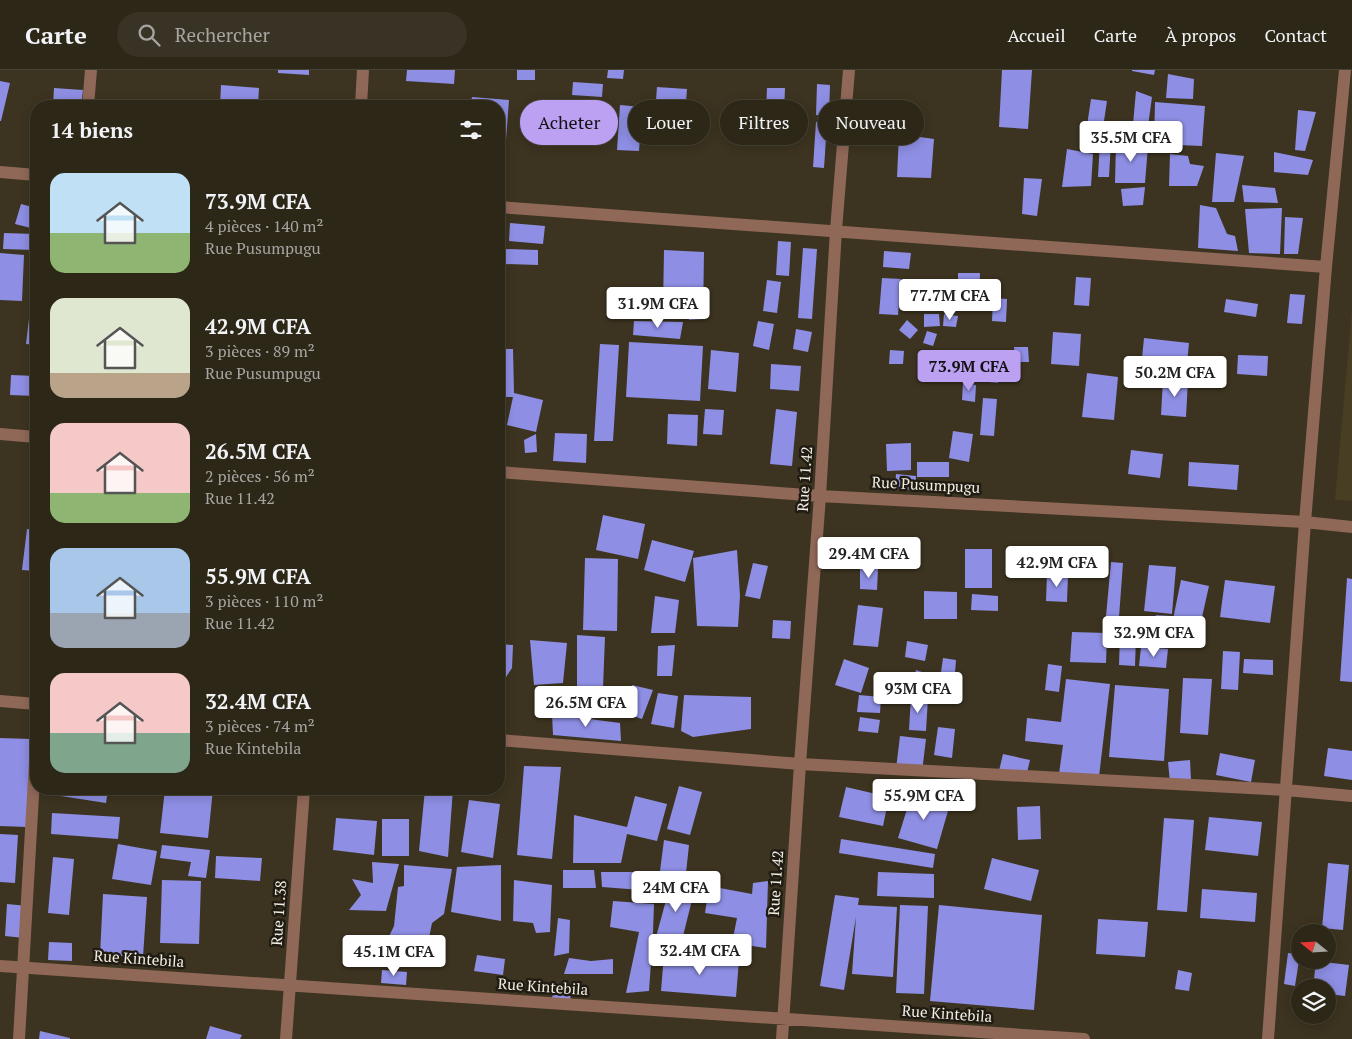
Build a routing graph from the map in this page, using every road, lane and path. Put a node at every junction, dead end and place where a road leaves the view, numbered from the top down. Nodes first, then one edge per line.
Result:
1 (91, 70) edge
2 (363, 70) edge
3 (849, 70) edge
4 (1345, 70) edge
5 (88, 100) edge
6 (360, 100) edge
7 (0, 172) edge
8 (30, 174) edge
9 (505, 207) edge
10 (836, 230) junction
11 (1326, 267) junction
12 (0, 434) edge
13 (30, 436) edge
14 (505, 472) edge
15 (820, 496) junction
16 (1304, 522) junction
17 (1352, 527) edge
18 (0, 701) edge
19 (30, 704) edge
20 (505, 740) edge
21 (800, 764) junction
22 (1286, 790) junction
23 (33, 795) edge
24 (304, 795) edge
25 (1352, 796) edge
26 (0, 966) edge
27 (23, 968) junction
28 (290, 986) junction
29 (784, 1019) junction
30 (19, 1039) edge
31 (286, 1039) edge
32 (782, 1039) edge
33 (1084, 1039) edge
34 (1268, 1039) edge

1 - 5 street
2 - 6 street
3 - 10 street, Rue 11.42
4 - 11 street
7 - 8 street
9 - 10 street
10 - 11 street
10 - 15 street, Rue 11.42
11 - 16 street
12 - 13 street
14 - 15 street, Rue Pusumpugu
15 - 16 street, Rue Pusumpugu
15 - 21 street, Rue 11.42
16 - 17 street, Rue Pusumpugu
16 - 22 street
18 - 19 street
20 - 21 street
21 - 22 street
21 - 29 street, Rue 11.42
22 - 25 street
22 - 34 street
23 - 27 street
24 - 28 street, Rue 11.38
26 - 27 street, Rue Kintebila
27 - 28 street, Rue Kintebila
27 - 30 street
28 - 29 street, Rue Kintebila
28 - 31 street, Rue 11.38
29 - 32 street, Rue 11.42
29 - 33 street, Rue Kintebila

